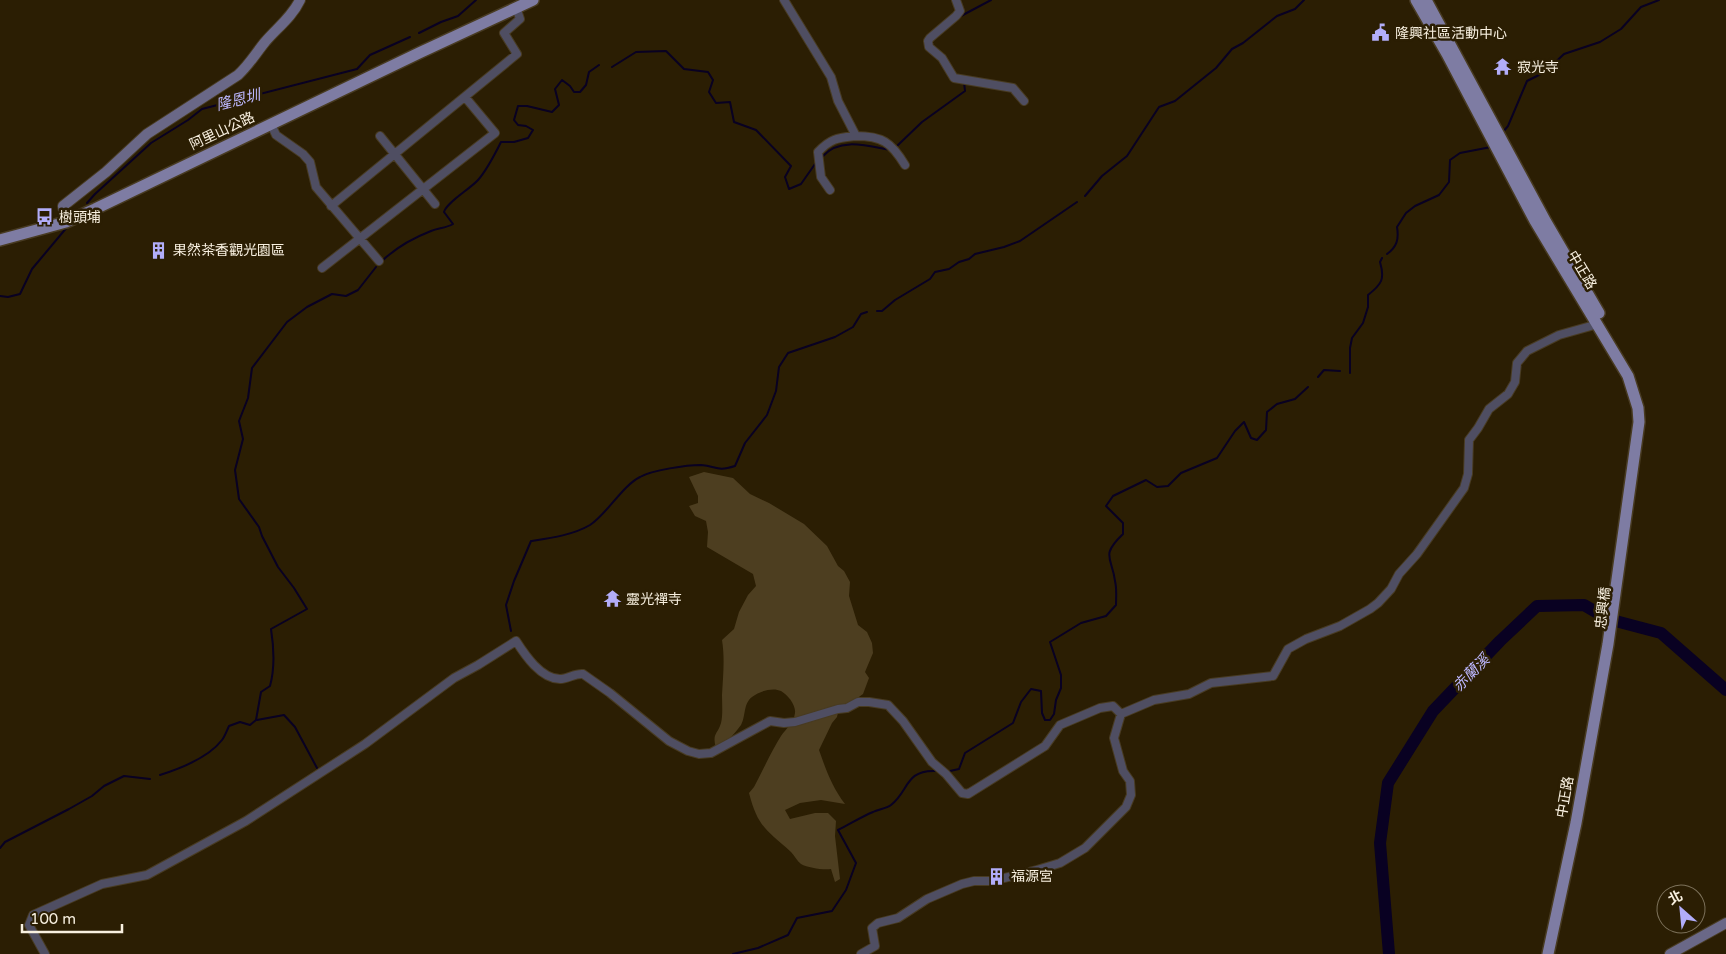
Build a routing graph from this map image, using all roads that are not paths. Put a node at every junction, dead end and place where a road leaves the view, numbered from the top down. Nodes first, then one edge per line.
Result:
1 (300, 0) edge
2 (534, 0) edge
3 (784, 0) edge
4 (956, 0) edge
5 (1416, 0) edge
6 (1426, 0) edge
7 (516, 7) junction
8 (465, 97) junction
9 (1024, 101) dead end
10 (271, 124) junction
11 (380, 136) dead end
12 (856, 136) junction
13 (395, 154) junction
14 (904, 165) dead end
15 (423, 189) junction
16 (830, 190) dead end
17 (434, 204) dead end
18 (331, 206) junction
19 (66, 222) junction
20 (361, 239) junction
21 (0, 240) edge
22 (378, 261) dead end
23 (322, 268) dead end
24 (1598, 324) junction
25 (1620, 576) junction
26 (1611, 644) junction
27 (1121, 714) junction
28 (1726, 923) edge
29 (45, 954) edge
30 (861, 954) edge
31 (1548, 954) edge
32 (1554, 954) edge
33 (1670, 954) edge

1 - 19 street
2 - 7 main road, 阿里山公路
3 - 12 street
4 - 9 street
5 - 24 main road, 中正路
6 - 25 main road, 中正路
7 - 8 street
7 - 10 main road, 阿里山公路
8 - 13 street
8 - 15 street
10 - 18 street
10 - 19 main road, 阿里山公路
11 - 13 street
12 - 14 street
12 - 16 street
13 - 15 street
13 - 18 street
15 - 17 street
15 - 20 street
18 - 20 street
19 - 21 main road, 阿里山公路
20 - 22 street
20 - 23 street
24 - 25 main road, 中正路
24 - 27 street
25 - 26 main road, 忠興橋
26 - 31 main road, 中正路
26 - 32 main road, 中正路
27 - 29 street
27 - 30 street
28 - 33 street

